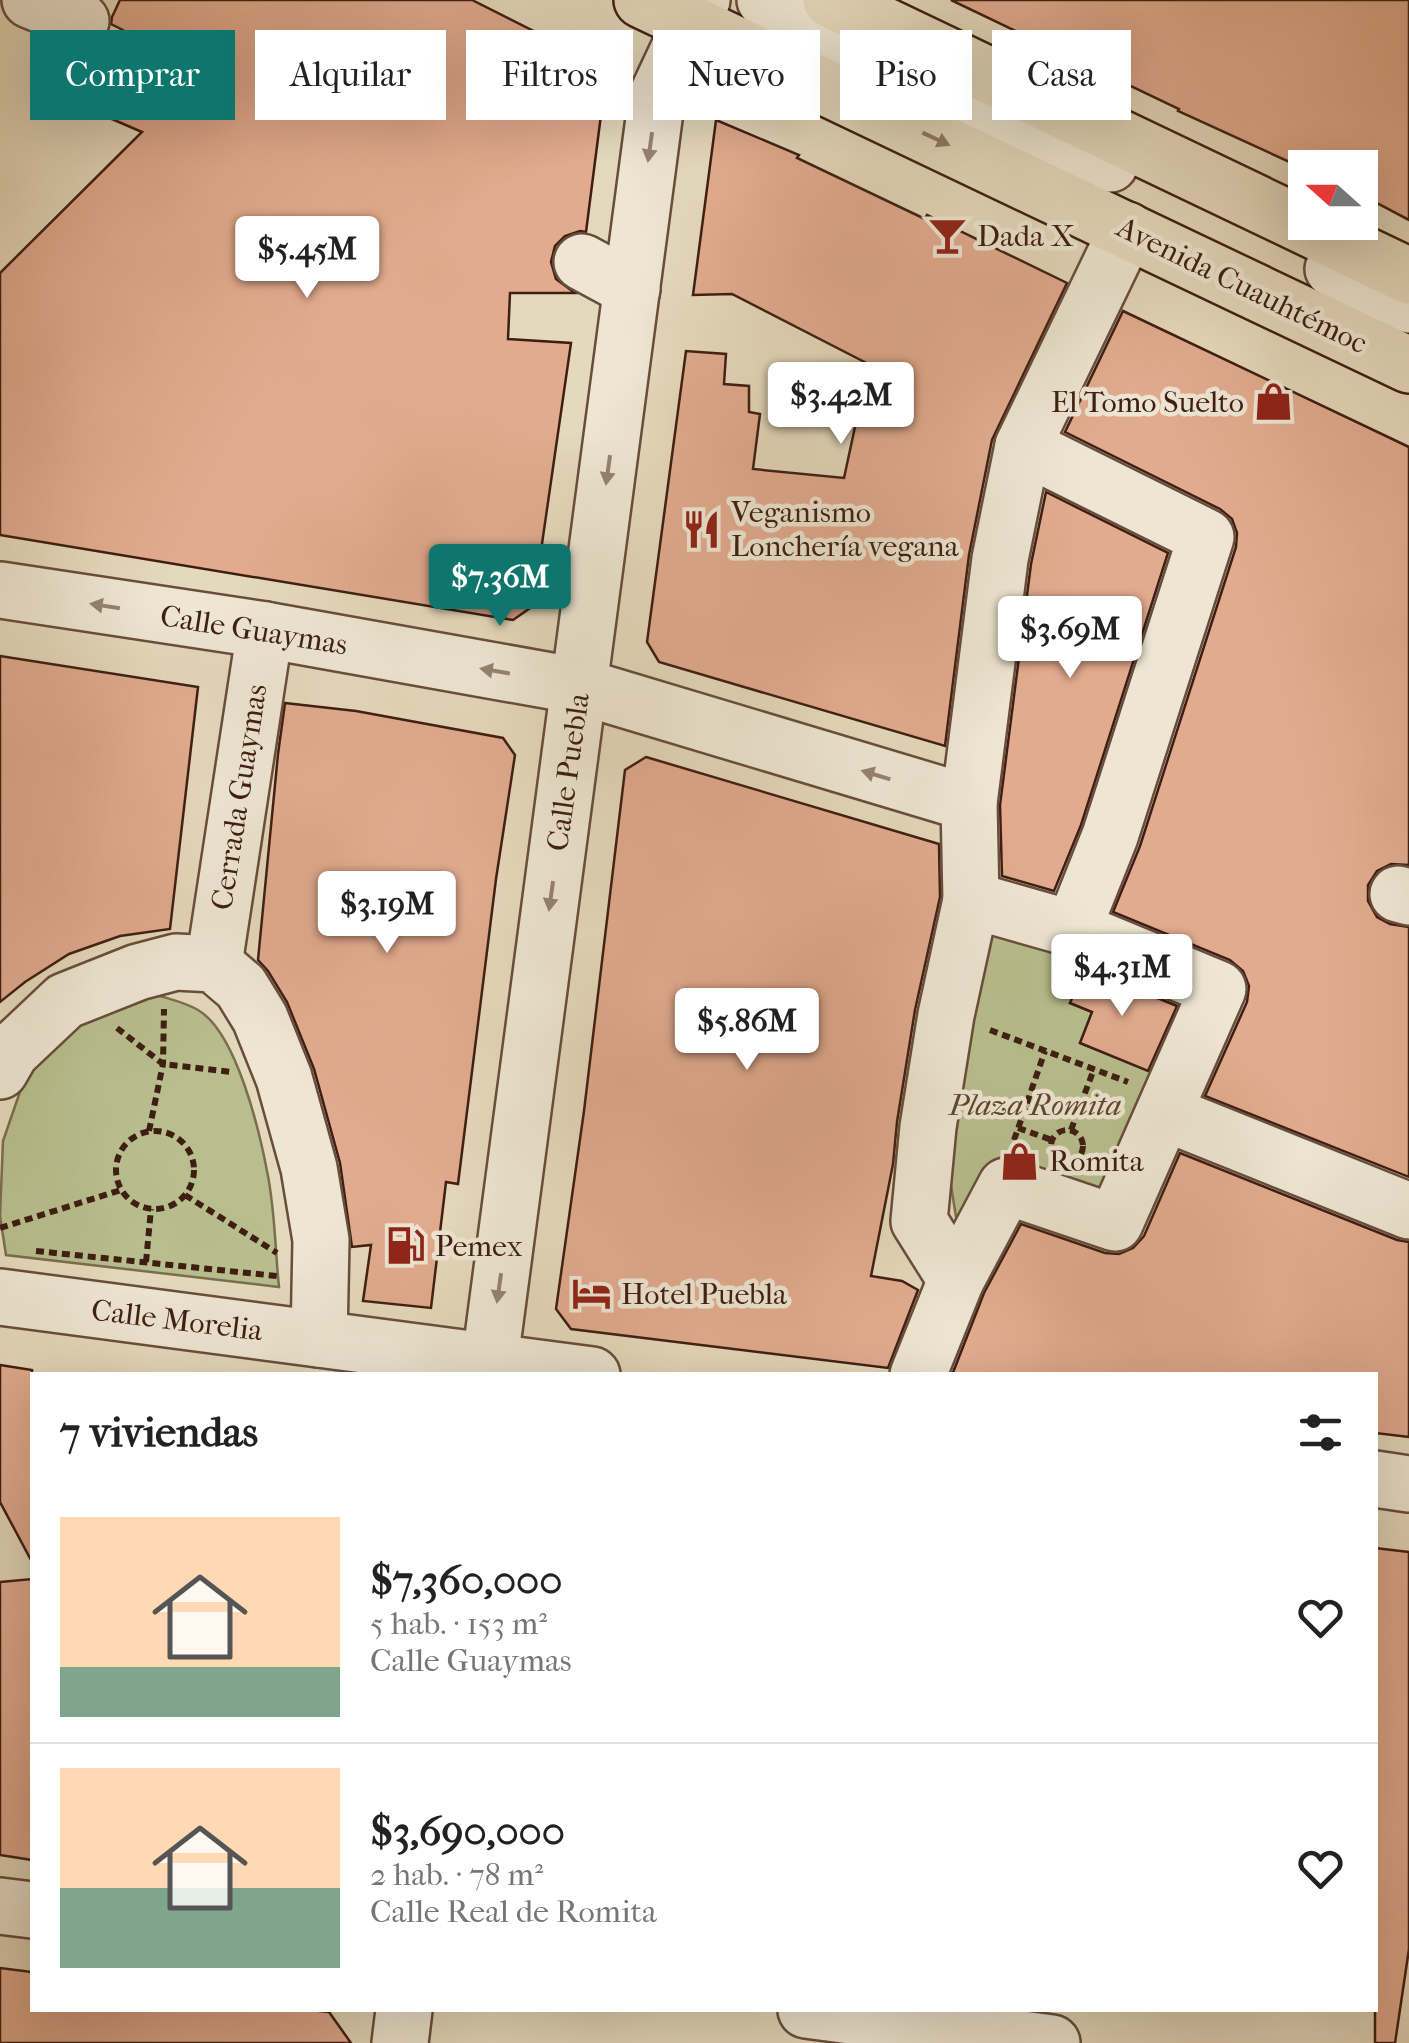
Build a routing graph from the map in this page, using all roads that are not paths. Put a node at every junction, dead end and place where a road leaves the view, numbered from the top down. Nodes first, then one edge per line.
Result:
1 (30, 0) edge
2 (765, 0) edge
3 (831, 0) edge
4 (678, 8) edge
5 (81, 22) dead end
6 (1127, 230) junction
7 (582, 262) dead end
8 (1409, 276) edge
9 (632, 288) junction
10 (1409, 305) edge
11 (1409, 365) edge
12 (1022, 446) junction
13 (0, 590) edge
14 (265, 630) junction
15 (579, 686) junction
16 (969, 803) junction
17 (971, 900) junction
18 (1073, 929) junction
19 (190, 965) junction
20 (0, 1071) edge
21 (1168, 1106) junction
22 (1409, 1211) edge
23 (9, 1273) edge
24 (956, 1280) junction
25 (319, 1339) junction
26 (489, 1368) edge
27 (548, 1372) edge
28 (919, 1372) edge
29 (1378, 1479) edge
30 (1409, 1484) edge
31 (0, 1906) edge
32 (30, 1910) edge
33 (404, 2012) edge
34 (821, 2012) edge
35 (400, 2043) edge
36 (1052, 2043) edge

1 - 5 street
2 - 10 street
3 - 8 main road
4 -> 6 main road, Avenida Cuauhtémoc
4 -> 9 street, Calle Puebla
6 - 11 main road, Avenida Cuauhtémoc
6 - 12 street
7 - 9 street
9 -> 15 street, Calle Puebla
12 - 16 street
12 - 18 street
14 -> 13 street, Calle Guaymas
15 -> 14 street, Calle Guaymas
14 - 19 street, Cerrada Guaymas
16 -> 15 street, Calle Guaymas
15 -> 26 street, Calle Puebla
16 - 17 street
17 - 18 street
17 - 24 street
18 - 21 street
19 - 20 street
19 - 25 street
21 - 22 street
21 - 24 street
23 - 25 street, Calle Morelia
24 - 28 street
25 - 26 street, Calle Morelia
26 - 27 street, Calle Morelia
29 - 30 street
31 - 32 street
33 - 35 street
34 - 36 street

